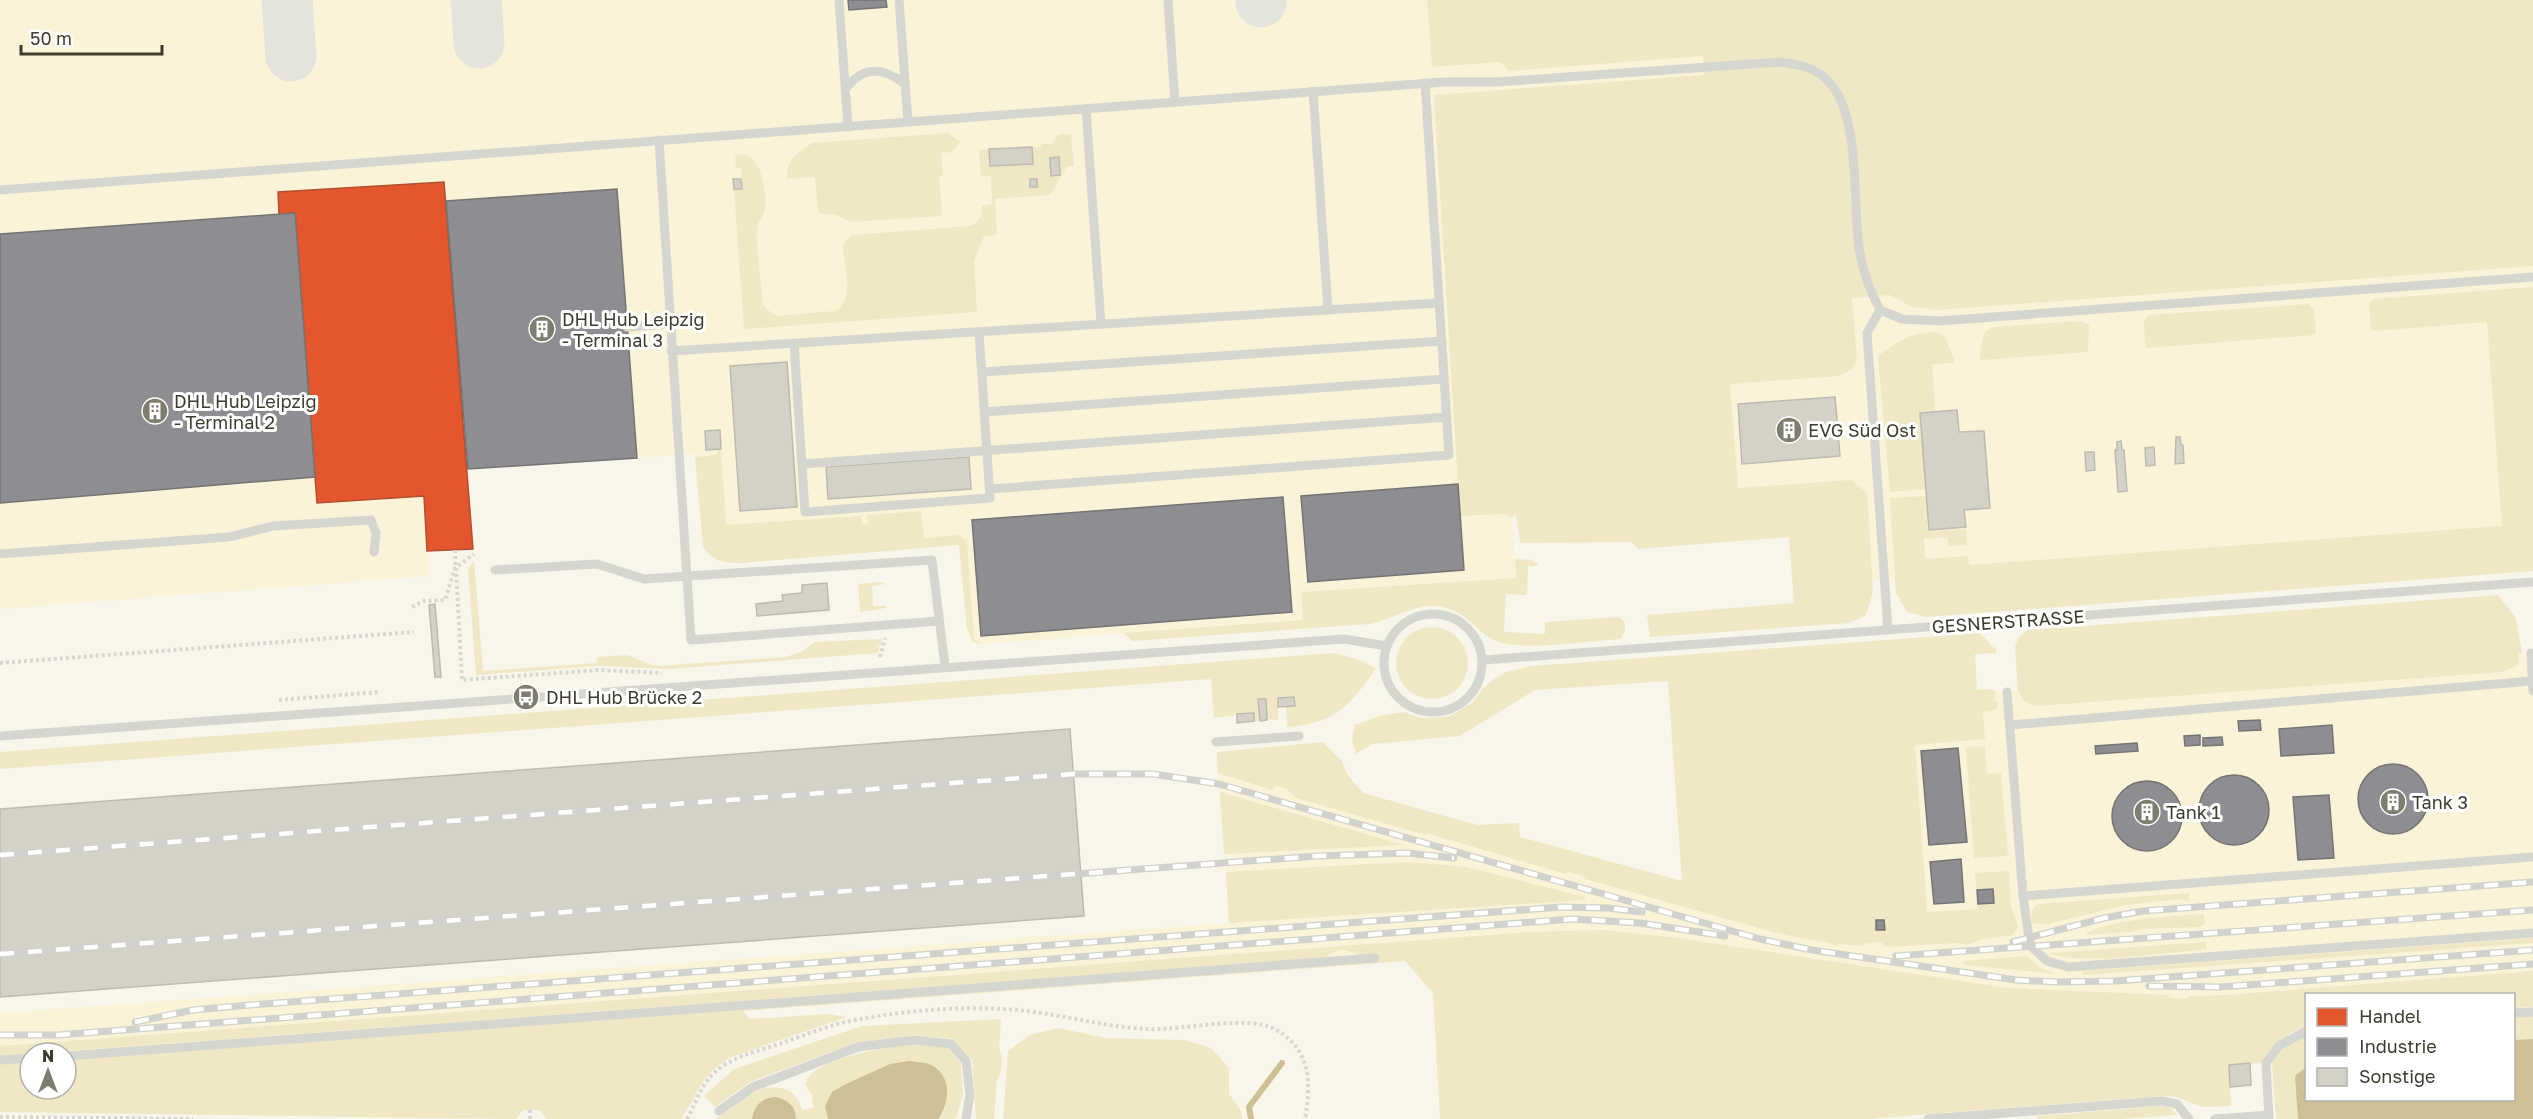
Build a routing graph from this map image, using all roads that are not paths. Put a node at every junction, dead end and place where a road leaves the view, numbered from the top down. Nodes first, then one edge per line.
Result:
1 (839, 0) edge
2 (899, 0) edge
3 (1168, 0) edge
4 (1425, 83) junction
5 (905, 84) junction
6 (846, 88) junction
7 (1313, 91) junction
8 (1175, 102) junction
9 (1086, 109) junction
10 (908, 122) junction
11 (848, 127) junction
12 (659, 140) junction
13 (0, 190) edge
14 (2533, 277) edge
15 (1439, 303) junction
16 (1328, 310) junction
17 (1881, 310) junction
18 (670, 324) junction
19 (1101, 324) junction
20 (627, 327) dead end
21 (979, 332) junction
22 (1442, 341) junction
23 (794, 343) junction
24 (671, 351) junction
25 (982, 372) junction
26 (1444, 379) junction
27 (984, 412) junction
28 (1447, 417) junction
29 (987, 452) junction
30 (802, 464) junction
31 (990, 493) junction
32 (374, 552) dead end
33 (0, 554) edge
34 (495, 570) dead end
35 (686, 576) junction
36 (2533, 582) edge
37 (939, 621) junction
38 (1888, 630) junction
39 (1387, 646) junction
40 (2530, 653) dead end
41 (1483, 660) junction
42 (945, 666) junction
43 (2532, 681) edge
44 (2533, 691) edge
45 (2007, 692) dead end
46 (2010, 726) junction
47 (0, 736) edge
48 (1299, 736) dead end
49 (1216, 742) dead end
50 (2533, 857) edge
51 (2023, 896) junction
52 (2533, 933) edge
53 (1375, 958) dead end
54 (2533, 1011) edge
55 (2515, 1013) edge
56 (2305, 1032) edge
57 (78, 1055) edge
58 (18, 1059) edge
59 (0, 1060) edge
60 (719, 1111) dead end
61 (2269, 1117) edge
62 (966, 1119) edge
63 (1928, 1119) edge
64 (2189, 1119) edge
65 (2215, 1119) edge

1 - 6 lane
2 - 5 lane
3 - 8 lane
4 - 7 lane
4 - 15 lane
4 - 17 lane
5 - 6 lane
5 - 10 lane
6 - 11 lane
7 - 8 lane
7 - 16 lane
8 - 9 lane
9 - 10 lane
9 - 19 lane
10 - 11 lane
11 - 12 lane
12 - 13 lane
12 - 18 lane
14 - 17 lane
15 - 16 lane
15 - 22 lane
16 - 19 lane
17 - 38 lane
18 - 20 lane
18 - 24 lane
19 - 21 lane
21 - 23 lane
21 - 25 lane
22 - 25 lane
22 - 26 lane
23 - 24 lane
23 - 30 lane
24 - 35 lane
25 - 27 lane
26 - 27 lane
26 - 28 lane
27 - 29 lane
28 - 29 lane
28 - 31 lane
29 - 30 lane
29 - 31 lane
30 - 31 lane
32 - 33 lane
34 - 35 lane
35 - 37 lane
35 - 37 lane
36 - 38 lane, GESNERSTRASSE
37 - 42 lane
38 - 41 lane, GESNERSTRASSE
39 - 41 lane
39 - 41 lane
39 - 42 lane
40 - 43 lane
42 - 47 lane
43 - 44 lane
43 - 46 lane
45 - 46 lane
46 - 51 lane
48 - 49 lane
50 - 51 lane
51 - 52 lane
53 - 57 lane
54 - 55 lane
56 - 61 lane
58 - 59 lane
60 - 62 lane
61 - 65 lane
63 - 64 lane

